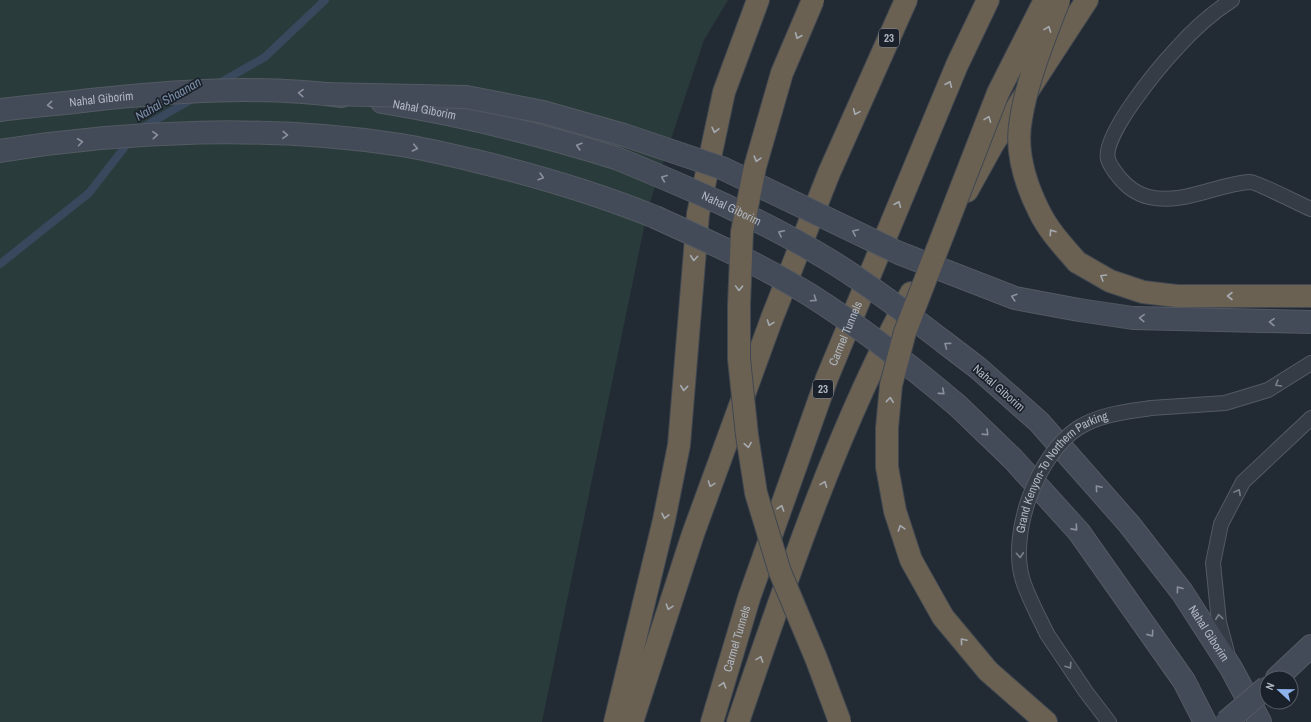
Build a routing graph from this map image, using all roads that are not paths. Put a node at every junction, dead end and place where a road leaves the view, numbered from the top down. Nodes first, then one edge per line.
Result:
1 (758, 0) edge
2 (813, 0) edge
3 (906, 0) edge
4 (988, 0) edge
5 (1045, 0) edge
6 (1059, 0) edge
7 (1087, 0) edge
8 (1232, 0) edge
9 (323, 94) junction
10 (0, 110) edge
11 (0, 151) edge
12 (1311, 209) edge
13 (1311, 296) edge
14 (1311, 322) edge
15 (1311, 363) edge
16 (1311, 418) edge
17 (1309, 648) edge
18 (1232, 668) junction
19 (1286, 670) edge
20 (988, 671) junction
21 (1259, 694) edge
22 (631, 721) edge
23 (712, 722) edge
24 (738, 722) edge
25 (840, 722) edge
26 (1026, 722) edge
27 (1046, 722) edge
28 (1110, 722) edge
29 (1205, 722) edge
30 (1226, 722) edge
31 (1260, 722) edge

1 -> 22 highway
2 -> 25 highway, bridge
3 -> 22 highway, 23
23 -> 4 highway, Carmel Tunnels / 23
20 -> 5 highway, bridge
13 -> 6 highway, bridge
24 -> 7 highway, bridge
8 - 12 lane
9 -> 10 main road, Nahal Giborim
14 -> 9 main road, bridge
18 -> 9 main road, Nahal Giborim, bridge
11 -> 29 main road, bridge
15 -> 28 lane, Grand Kenyon-To Northern Parking, bridge
18 -> 16 lane
17 - 19 main road
18 - 31 main road, Nahal Giborim
20 - 26 highway
20 - 27 highway
21 - 30 main road, bridge

